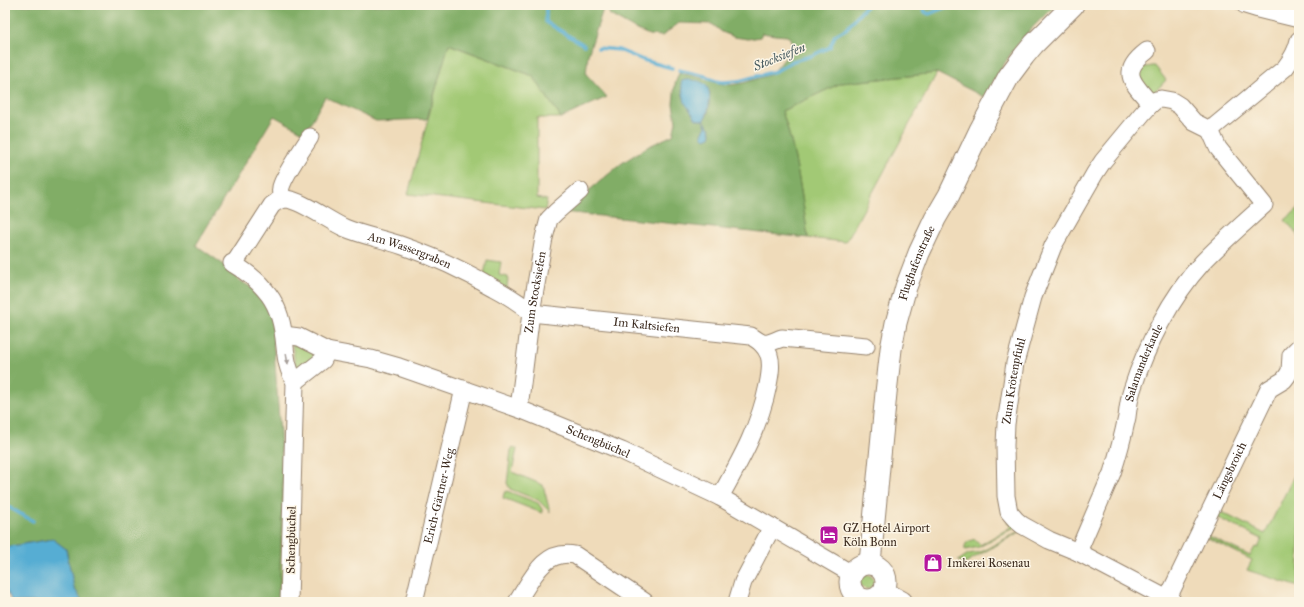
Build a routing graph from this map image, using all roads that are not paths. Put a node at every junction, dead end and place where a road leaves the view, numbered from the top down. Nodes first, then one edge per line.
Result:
1 (1073, 5) edge
2 (1245, 5) edge
3 (1299, 19) edge
4 (1299, 40) edge
5 (1147, 51) dead end
6 (1151, 104) junction
7 (1210, 130) junction
8 (310, 137) dead end
9 (580, 191) dead end
10 (282, 200) junction
11 (531, 313) junction
12 (284, 335) junction
13 (760, 342) junction
14 (866, 346) dead end
15 (1299, 347) edge
16 (327, 351) junction
17 (1293, 379) edge
18 (295, 382) junction
19 (464, 389) junction
20 (519, 408) junction
21 (720, 497) junction
22 (772, 527) junction
23 (1078, 552) junction
24 (870, 563) junction
25 (852, 574) junction
26 (884, 592) junction
27 (863, 601) edge
28 (1169, 601) edge
29 (289, 602) edge
30 (414, 602) edge
31 (517, 602) edge
32 (645, 602) edge
33 (737, 602) edge
34 (902, 602) edge

1 - 24 main road, Flughafenstraße
2 - 3 street
4 - 7 street
5 - 6 street
6 - 7 street
6 - 23 street, Zum Krötenpfuhl
7 - 23 street, Salamanderkaule
8 - 10 street
9 - 11 street, Zum Stocksiefen
10 - 11 street, Am Wassergraben
10 - 12 street, Schengbüchel
11 - 13 street, Im Kaltsiefen
11 - 20 street, Zum Stocksiefen
12 - 16 street, Schengbüchel
12 -> 18 street, Schengbüchel
13 - 14 street, Im Kaltsiefen
13 - 21 street
15 - 17 street, Längsbroich
16 - 18 street
16 - 19 street, Schengbüchel
17 - 28 street, Längsbroich
18 - 29 street, Schengbüchel
19 - 20 street, Schengbüchel
19 - 30 street, Erich-Gärtner-Weg
20 - 21 street, Schengbüchel
21 - 22 street, Schengbüchel
22 - 25 street, Schengbüchel
22 - 33 street
23 - 28 street, Zum Krötenpfuhl
24 - 25 main road
24 - 26 main road
25 - 27 main road
26 - 27 main road
26 - 34 main road
31 - 32 street

